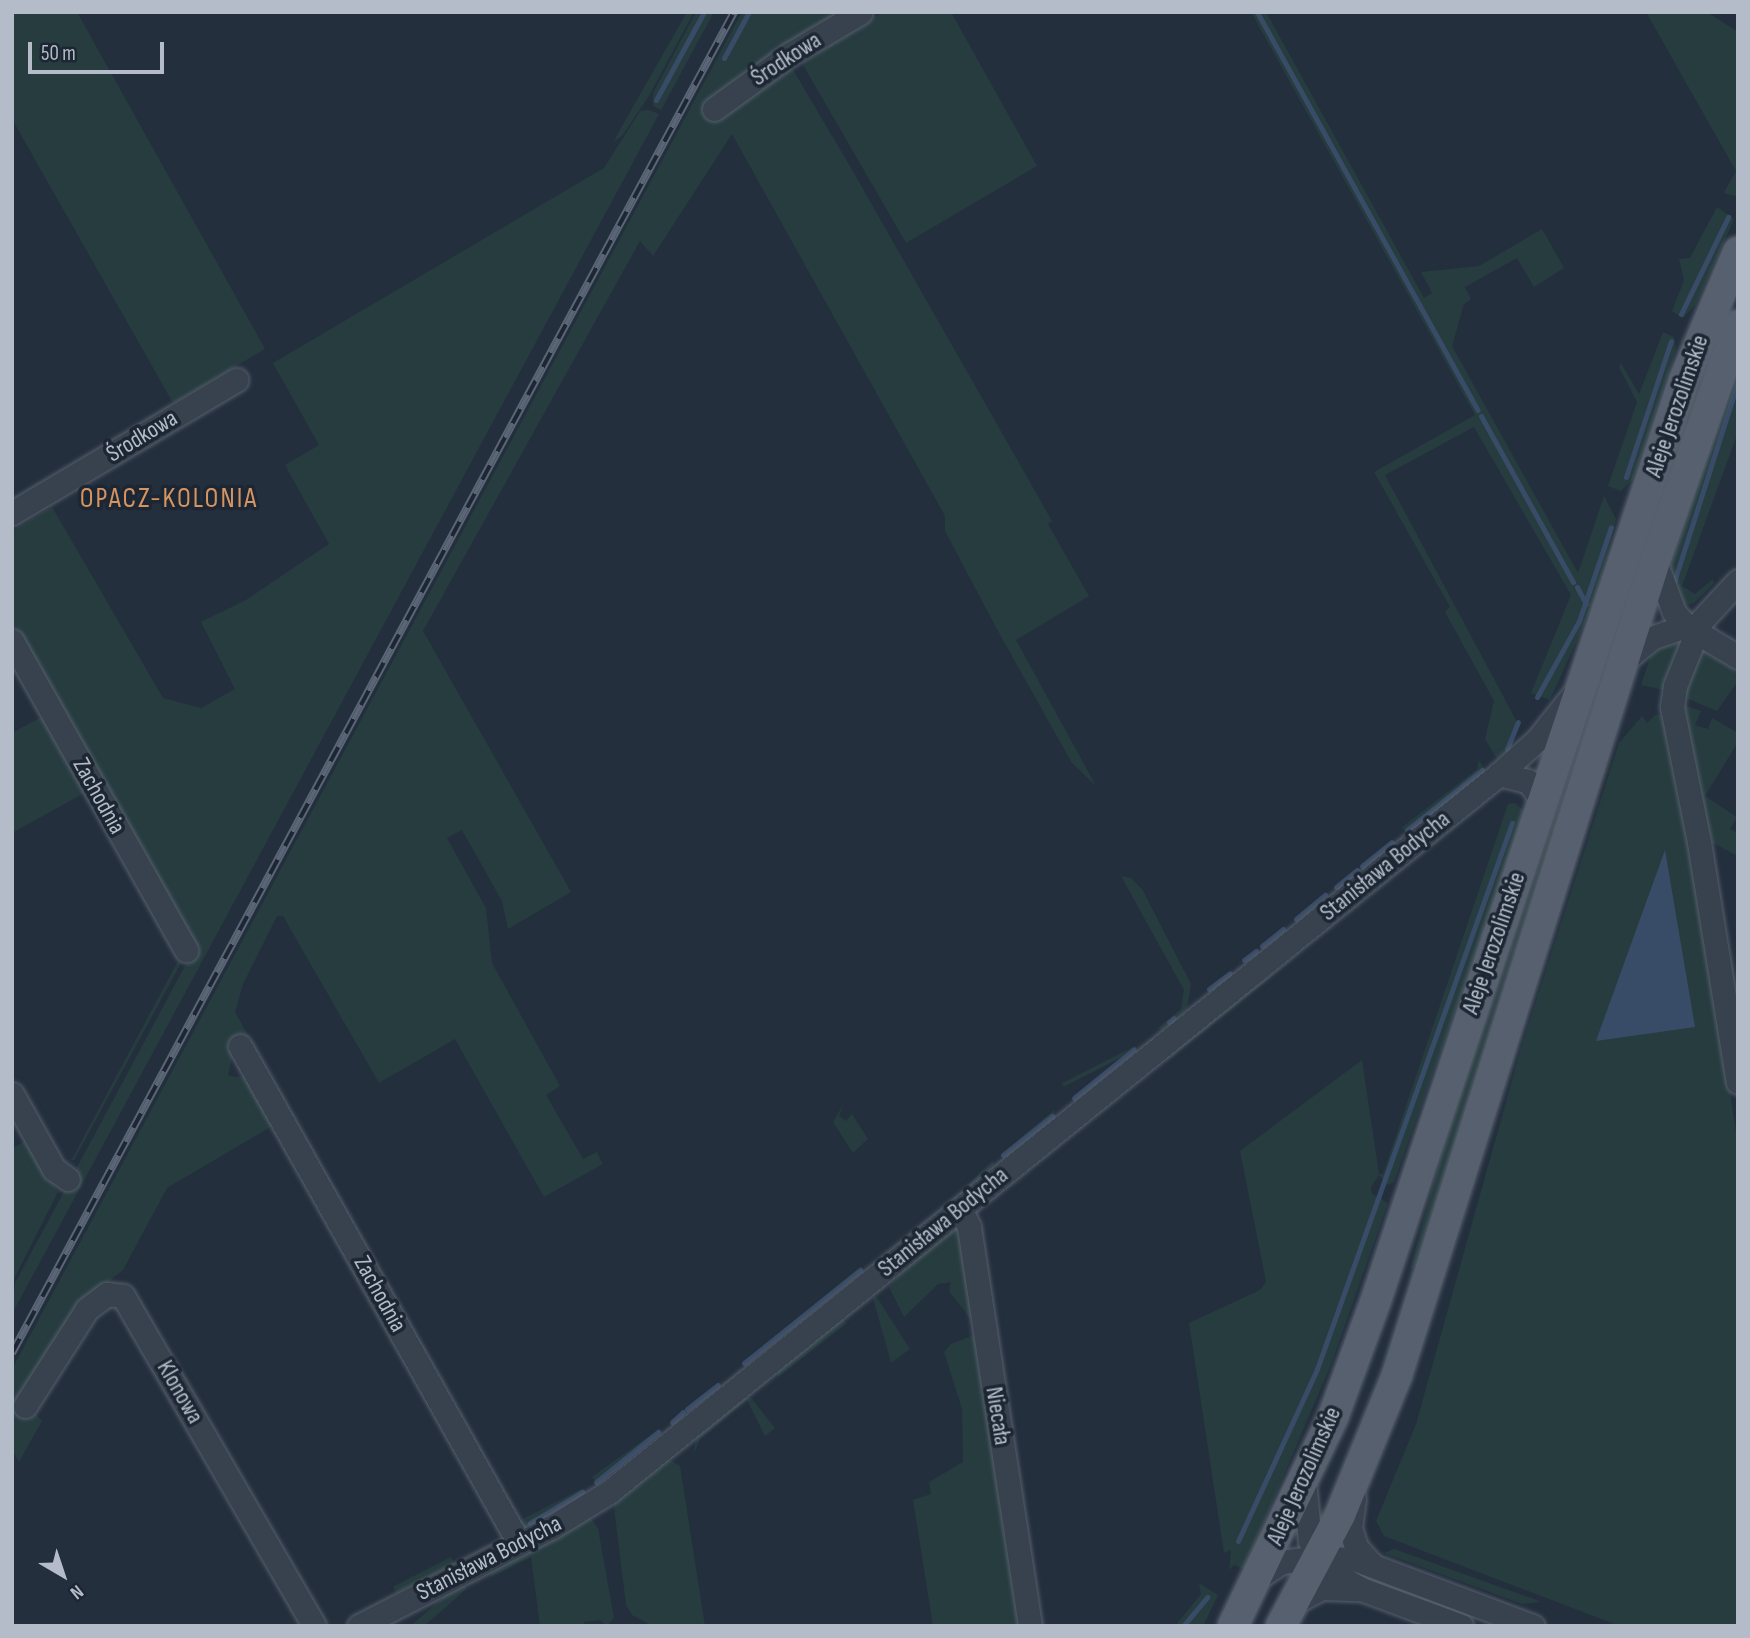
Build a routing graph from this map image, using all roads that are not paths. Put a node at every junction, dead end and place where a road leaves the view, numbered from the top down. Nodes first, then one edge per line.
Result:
1 (861, 12) edge
2 (714, 109) dead end
3 (1738, 252) edge
4 (1738, 325) edge
5 (236, 380) dead end
6 (12, 513) edge
7 (1655, 561) junction
8 (1738, 581) edge
9 (1692, 629) junction
10 (12, 641) edge
11 (1738, 657) edge
12 (1624, 661) junction
13 (1583, 681) junction
14 (1499, 774) junction
15 (1543, 802) junction
16 (186, 950) dead end
17 (240, 1046) dead end
18 (1738, 1082) edge
19 (12, 1094) edge
20 (68, 1179) dead end
21 (960, 1209) junction
22 (25, 1406) dead end
23 (1356, 1479) junction
24 (1304, 1482) junction
25 (519, 1543) junction
26 (1318, 1557) junction
27 (1372, 1565) junction
28 (1257, 1578) junction
29 (1362, 1589) junction
30 (1287, 1614) edge
31 (314, 1626) edge
32 (359, 1626) edge
33 (1030, 1626) edge
34 (1233, 1626) edge
35 (1461, 1626) edge
36 (1532, 1626) edge

1 - 2 street, Środkowa
3 - 13 main road, Aleje Jerozolimskie
4 - 7 main road, Aleje Jerozolimskie
5 - 6 street, Środkowa
7 - 9 street
7 - 12 main road, Aleje Jerozolimskie
8 - 9 street
9 - 11 street
9 - 12 street
9 - 18 street
10 - 16 street, Zachodnia
12 - 23 main road, Aleje Jerozolimskie
13 - 14 street, Stanisława Bodycha
13 - 15 main road, Aleje Jerozolimskie
14 - 15 street
14 - 21 street, Stanisława Bodycha
15 - 24 main road, Aleje Jerozolimskie
17 - 25 street, Zachodnia
19 - 20 street
21 - 25 street, Stanisława Bodycha
21 - 33 street, Niecała
22 - 31 street, Klonowa
23 - 26 main road, Aleje Jerozolimskie
23 - 27 street
24 - 26 street
24 - 28 main road, Aleje Jerozolimskie
25 - 32 street, Stanisława Bodycha
26 - 27 street
26 - 28 street
26 - 29 street
26 - 30 main road, Aleje Jerozolimskie
27 - 36 street
28 - 34 main road, Aleje Jerozolimskie
29 - 30 street
29 - 35 street

